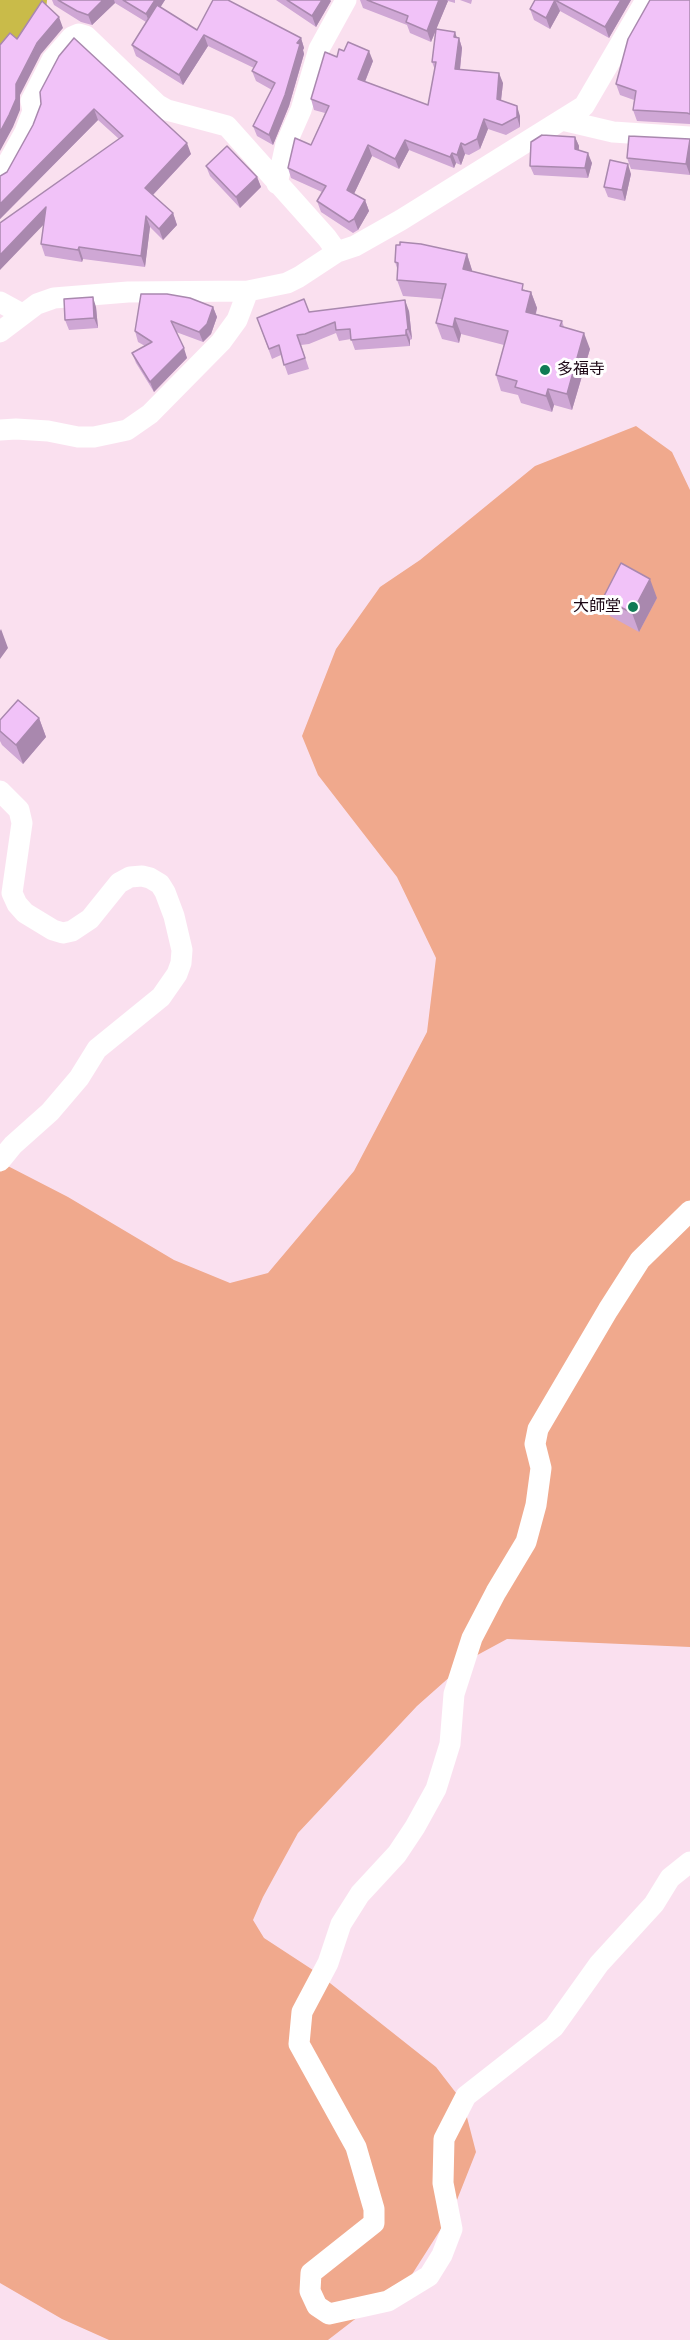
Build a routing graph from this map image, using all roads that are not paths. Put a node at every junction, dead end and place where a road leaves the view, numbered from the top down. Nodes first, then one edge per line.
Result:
1 (346, 0) edge
2 (646, 0) edge
3 (562, 120) junction
4 (690, 137) edge
5 (0, 177) edge
6 (277, 184) junction
7 (337, 252) junction
8 (248, 291) junction
9 (0, 302) edge
10 (22, 314) junction
11 (0, 332) edge
12 (0, 430) edge
13 (0, 791) edge
14 (0, 1161) edge
15 (690, 1212) edge
16 (690, 1862) edge

1 - 6 street
2 - 3 street
3 - 4 street
3 - 7 street
5 - 6 street
6 - 7 street
7 - 8 street
8 - 10 street
8 - 12 street
9 - 10 street
10 - 11 street
13 - 14 street
15 - 16 street

